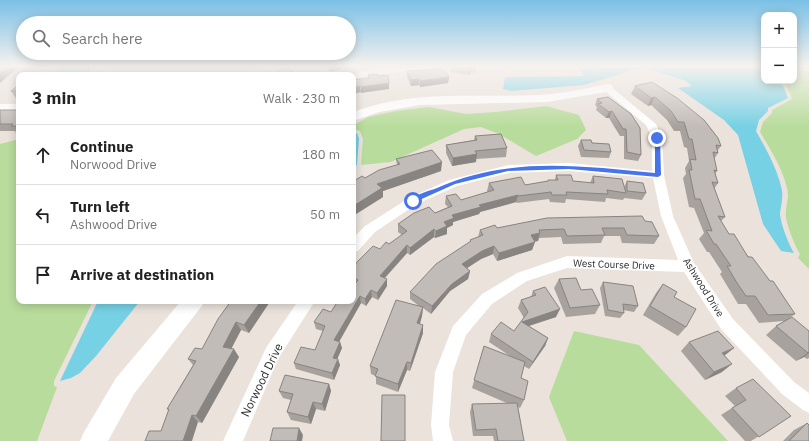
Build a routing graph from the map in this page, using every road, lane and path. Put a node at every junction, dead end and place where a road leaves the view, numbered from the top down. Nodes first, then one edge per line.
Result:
1 (600, 87) edge
2 (608, 87) edge
3 (0, 107) edge
4 (16, 107) edge
5 (356, 116) edge
6 (658, 175) junction
7 (356, 244) edge
8 (688, 266) junction
9 (192, 304) edge
10 (305, 304) edge
11 (809, 404) edge
12 (93, 441) edge
13 (233, 441) edge
14 (443, 441) edge

1 - 5 street
2 - 6 street, Ashwood Drive
3 - 4 street
6 - 7 street
6 - 8 street, Ashwood Drive
8 - 11 street, Ashwood Drive
8 - 14 street, West Course Drive
9 - 12 street
10 - 13 street, Norwood Drive

